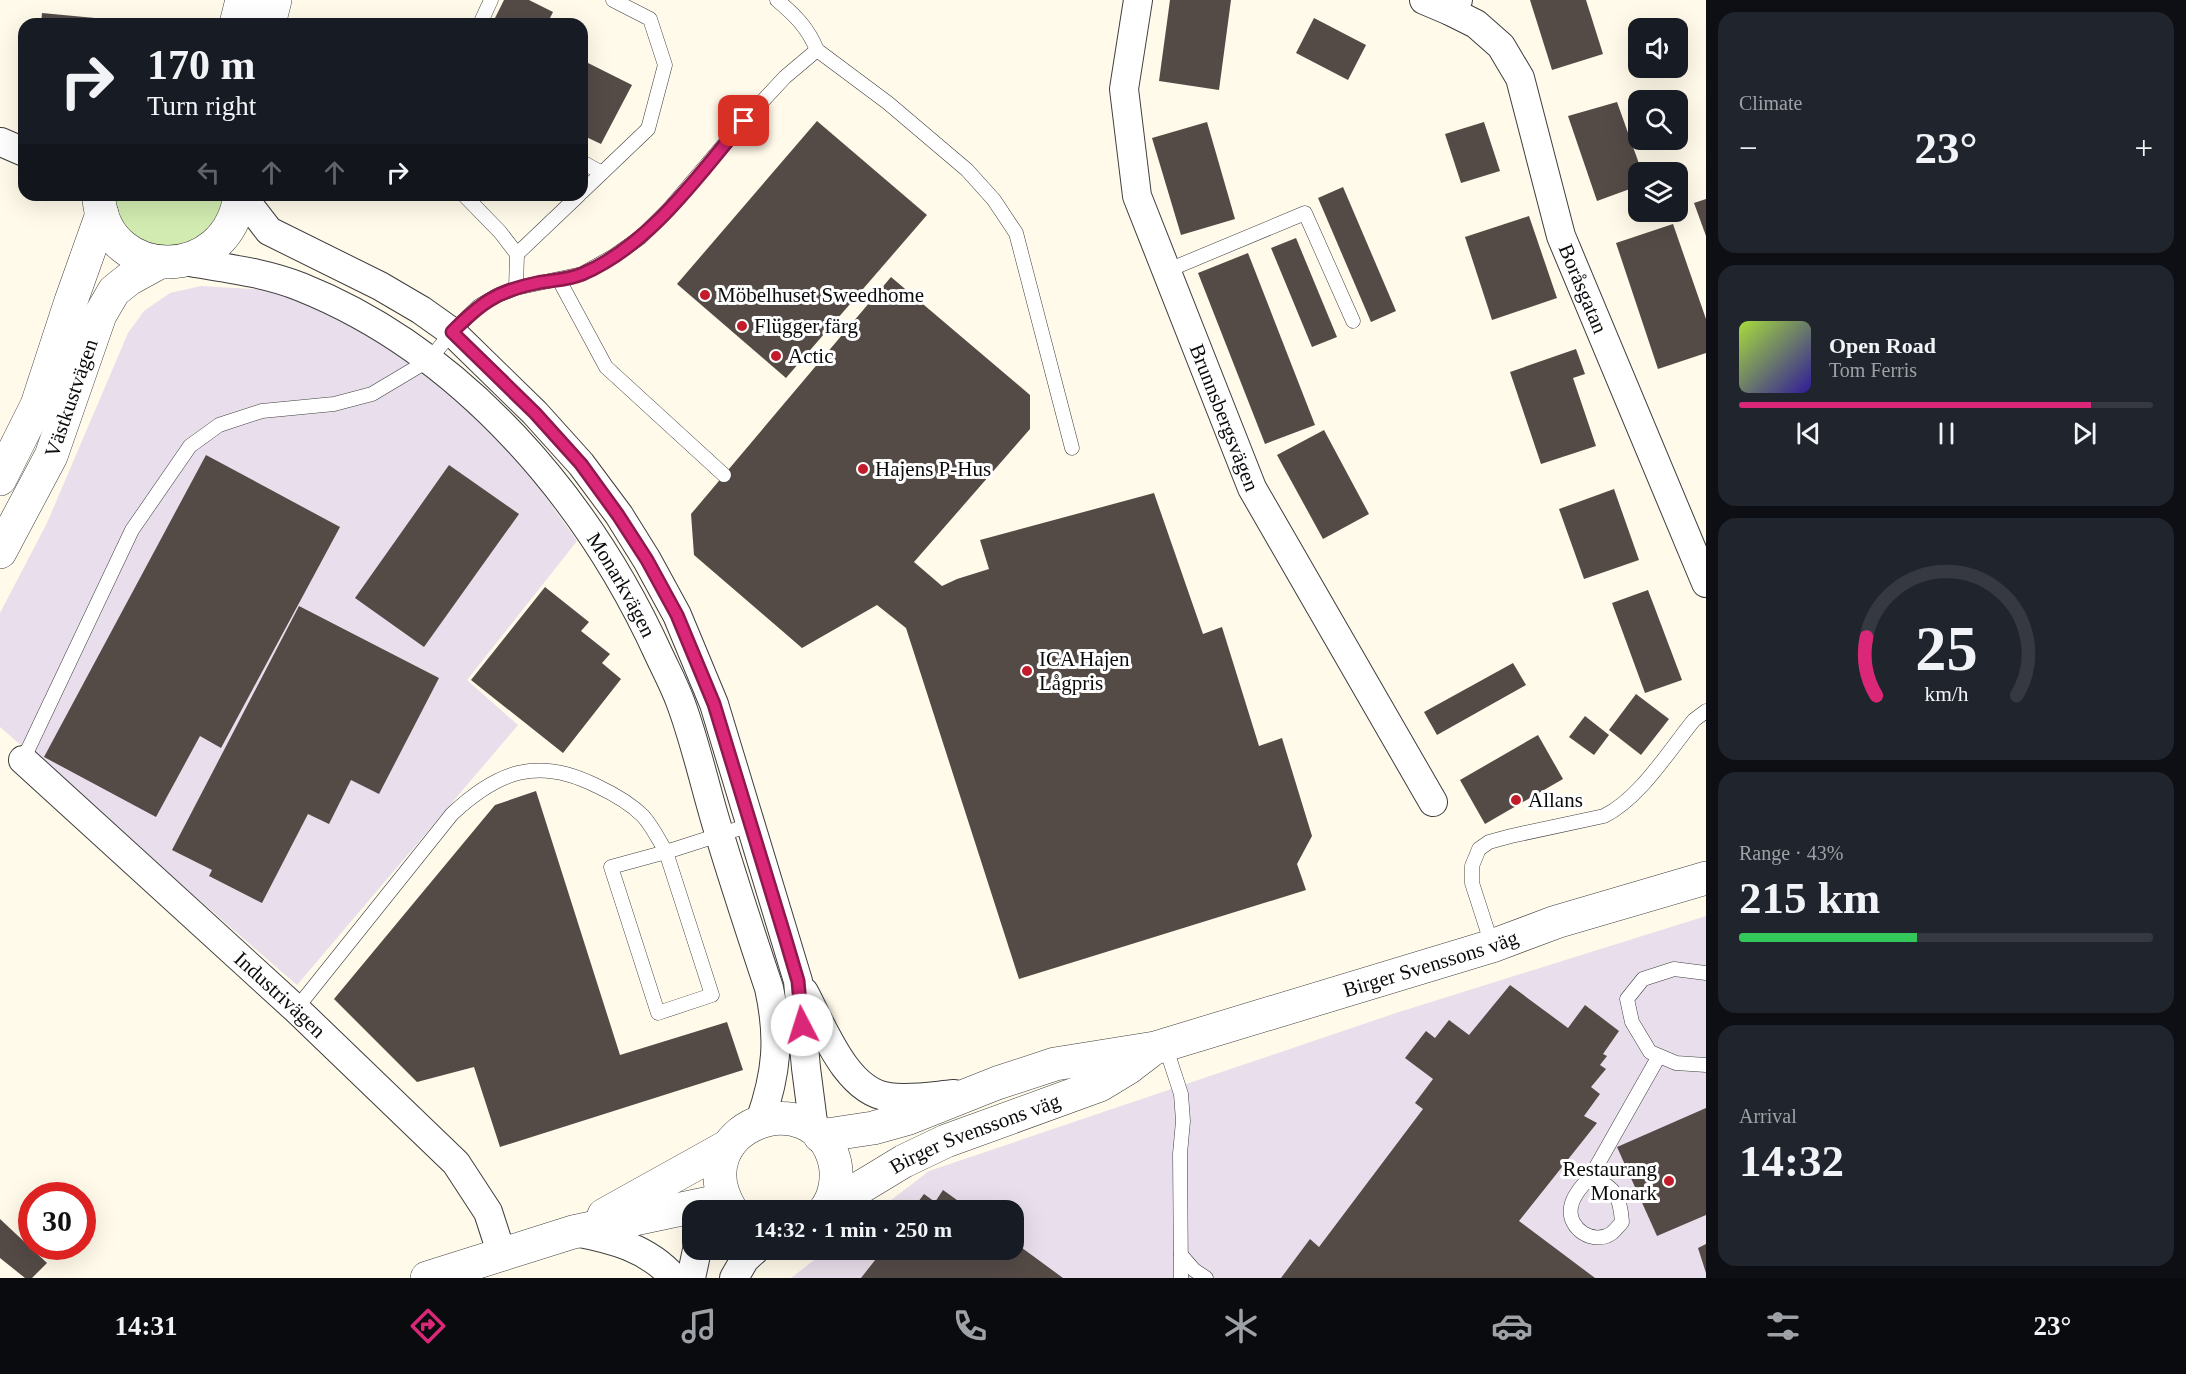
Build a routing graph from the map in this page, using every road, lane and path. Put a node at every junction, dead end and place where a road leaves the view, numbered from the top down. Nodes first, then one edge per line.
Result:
1 (242, 0) edge
2 (275, 0) edge
3 (491, 0) edge
4 (613, 0) edge
5 (777, 0) edge
6 (1138, 0) edge
7 (1444, 4) edge
8 (238, 18) edge
9 (270, 18) edge
10 (483, 18) edge
11 (817, 50) junction
12 (588, 165) edge
13 (602, 173) junction
14 (588, 186) edge
15 (239, 201) edge
16 (247, 201) edge
17 (470, 201) edge
18 (573, 201) edge
19 (100, 205) edge
20 (517, 254) junction
21 (172, 262) junction
22 (1166, 271) junction
23 (559, 280) junction
24 (516, 288) junction
25 (1353, 321) dead end
26 (452, 332) junction
27 (429, 360) junction
28 (1072, 448) dead end
29 (724, 475) dead end
30 (0, 478) edge
31 (0, 552) edge
32 (1706, 583) edge
33 (1706, 711) edge
34 (23, 760) joint
35 (1433, 802) dead end
36 (750, 825) junction
37 (720, 836) junction
38 (666, 852) junction
39 (1706, 879) edge
40 (1492, 945) junction
41 (1706, 973) edge
42 (798, 981) junction
43 (296, 1009) junction
44 (1160, 1046) junction
45 (1659, 1056) junction
46 (1706, 1065) edge
47 (974, 1091) junction
48 (760, 1121) junction
49 (817, 1133) junction
50 (728, 1146) junction
51 (1591, 1176) junction
52 (723, 1200) edge
53 (830, 1200) edge
54 (839, 1200) edge
55 (682, 1214) edge
56 (573, 1232) junction
57 (502, 1255) junction
58 (1181, 1255) junction
59 (695, 1260) edge
60 (744, 1260) edge
61 (427, 1278) edge
62 (674, 1278) edge
63 (691, 1278) edge
64 (734, 1278) edge
65 (1181, 1278) edge
66 (1206, 1278) edge

1 - 8 street
2 - 9 street
3 - 10 lane
4 - 13 lane
5 - 11 lane
6 - 22 street, Brunnsbergsvägen
7 - 32 street, Boråsgatan
11 - 23 lane
11 - 28 lane
12 - 13 lane
13 - 14 lane
15 - 21 street, Västkustvägen
16 - 26 street, Monarkvägen
17 - 20 lane
18 - 20 lane
19 - 21 street
19 - 30 street, Västkustvägen
20 - 24 lane
21 - 27 street, Monarkvägen
21 - 31 street, Västkustvägen
22 - 25 lane
22 - 35 street, Brunnsbergsvägen
23 - 24 lane
23 - 29 lane
24 - 26 lane
26 - 27 lane
26 - 36 street, Monarkvägen
27 - 34 lane
27 - 37 street, Monarkvägen
33 - 40 lane
34 - 43 street, Industrivägen
36 - 37 lane
36 - 42 street, Monarkvägen
37 - 38 lane
37 - 48 street, Monarkvägen
38 - 38 lane
38 - 43 lane
39 - 40 street, Birger Svenssons väg
40 - 44 street, Birger Svenssons väg
41 - 45 lane
42 - 47 street, Monarkvägen
42 - 49 street, Monarkvägen
43 - 57 street, Industrivägen
44 - 47 street, Birger Svenssons väg
44 - 54 street, Birger Svenssons väg
44 - 58 lane
45 - 46 lane
45 - 51 lane
47 - 49 street, Birger Svenssons väg
48 - 49 street
48 - 50 street
49 - 53 street, Birger Svenssons väg
50 - 52 street
50 - 56 street
51 - 51 lane
55 - 56 street
56 - 57 street
56 - 62 street
57 - 61 street
58 - 65 lane
58 - 66 lane
59 - 63 street
60 - 64 street

